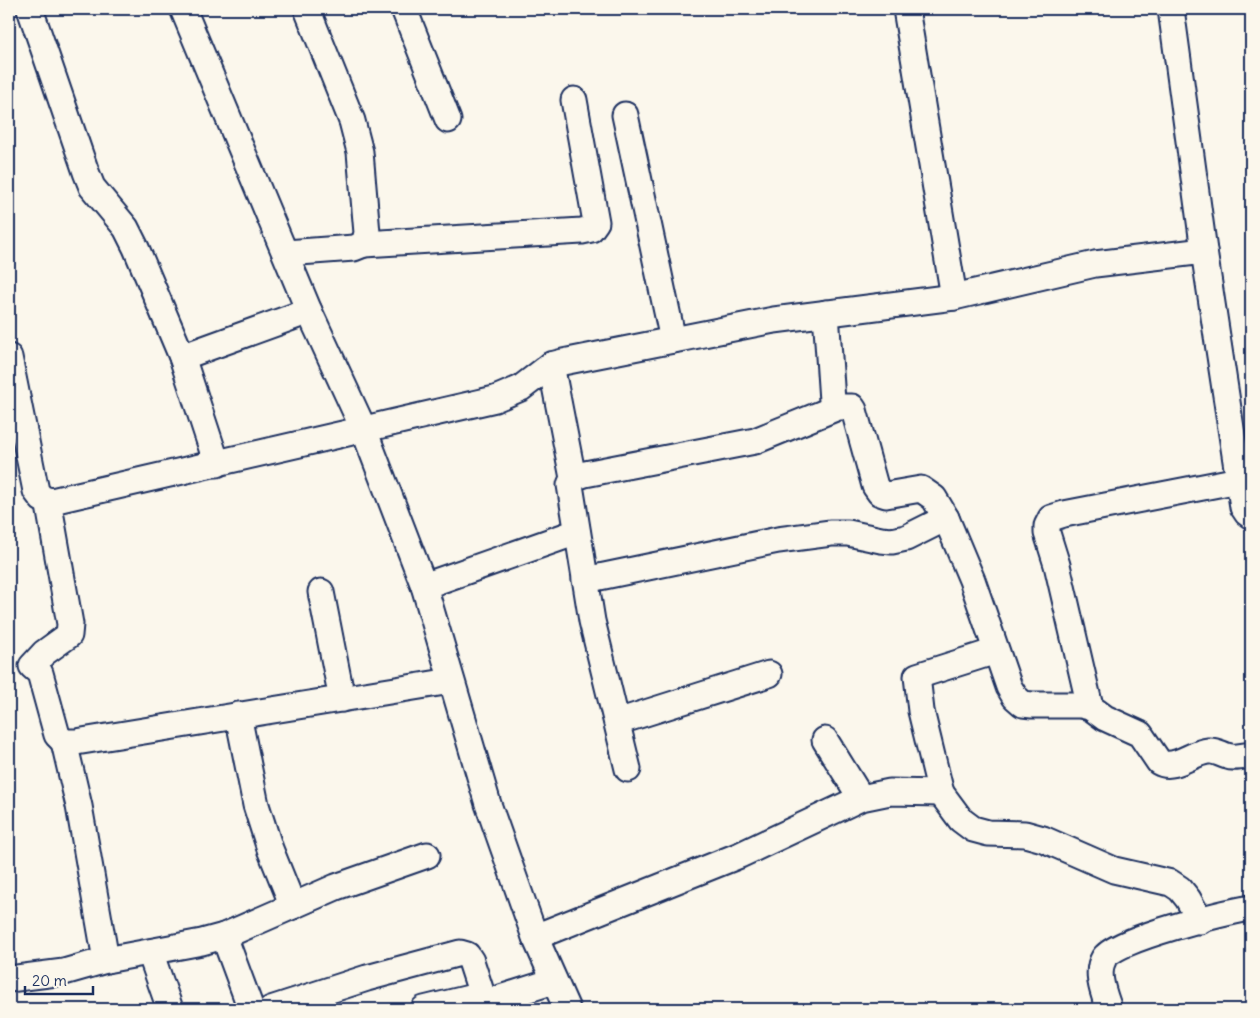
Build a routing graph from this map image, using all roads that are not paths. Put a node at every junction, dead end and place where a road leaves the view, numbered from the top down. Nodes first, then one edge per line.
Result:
1 (30, 9) edge
2 (183, 9) edge
3 (307, 9) edge
4 (404, 9) edge
5 (906, 9) edge
6 (1171, 9) edge
7 (574, 100) dead end
8 (625, 115) dead end
9 (448, 120) dead end
10 (364, 244) junction
11 (1204, 251) junction
12 (286, 253) junction
13 (954, 297) junction
14 (309, 311) junction
15 (826, 313) junction
16 (673, 340) junction
17 (9, 357) edge
18 (182, 357) junction
19 (551, 365) junction
20 (838, 407) junction
21 (364, 430) junction
22 (217, 464) junction
23 (573, 478) junction
24 (1239, 480) junction
25 (48, 500) junction
26 (1251, 516) edge
27 (946, 518) junction
28 (577, 532) junction
29 (585, 580) junction
30 (424, 586) junction
31 (321, 592) dead end
32 (996, 651) junction
33 (769, 674) dead end
34 (451, 680) junction
35 (342, 698) junction
36 (1090, 707) junction
37 (238, 715) junction
38 (616, 722) junction
39 (825, 740) dead end
40 (64, 742) junction
41 (1251, 755) edge
42 (628, 769) dead end
43 (940, 793) junction
44 (861, 798) junction
45 (427, 855) dead end
46 (293, 906) junction
47 (1251, 908) edge
48 (1200, 921) junction
49 (224, 936) junction
50 (535, 937) junction
51 (150, 952) junction
52 (106, 960) junction
53 (9, 979) edge
54 (554, 981) junction
55 (482, 995) junction
56 (170, 1009) edge
57 (251, 1009) edge
58 (271, 1009) edge
59 (424, 1009) edge
60 (567, 1009) edge
61 (1109, 1009) edge

1 - 18 street
2 - 12 street
3 - 10 street
4 - 9 street
5 - 13 street
6 - 11 street
7 - 10 street
8 - 16 street
10 - 12 street
11 - 13 street
11 - 24 street
12 - 14 street
13 - 15 street
14 - 18 street
14 - 21 street
15 - 16 street
15 - 20 street
16 - 19 street
17 - 25 street
18 - 22 street
19 - 21 street
19 - 23 street
20 - 23 street
20 - 27 street
21 - 22 street
21 - 30 street
22 - 25 street
23 - 28 street
24 - 26 street
24 - 36 street
25 - 40 street
27 - 29 street
27 - 32 street
28 - 29 street
28 - 30 street
29 - 38 street
30 - 34 street
31 - 35 street
32 - 36 street
32 - 43 street
33 - 38 street
34 - 35 street
34 - 50 street
35 - 37 street
36 - 41 street
37 - 40 street
37 - 46 street
38 - 42 street
39 - 44 street
40 - 52 street
43 - 44 street
43 - 48 street
44 - 50 street
45 - 46 street
46 - 49 street
47 - 48 street
48 - 61 street
49 - 51 street
49 - 57 street
50 - 54 street
51 - 52 street
51 - 56 street
52 - 53 street
54 - 55 street
54 - 60 street
55 - 58 street
55 - 59 street

